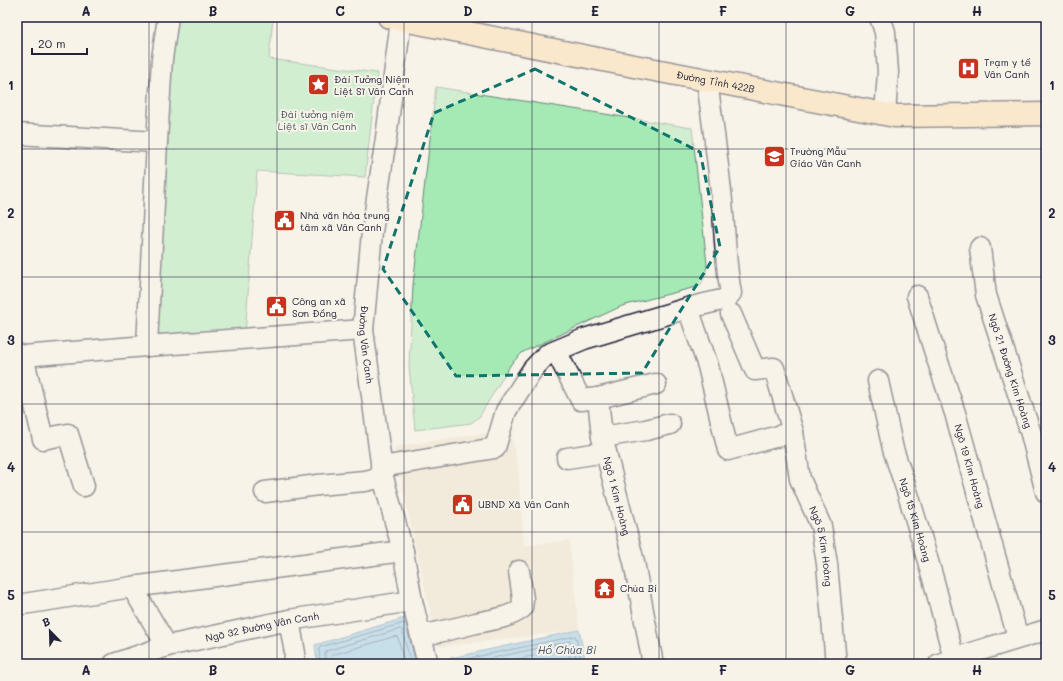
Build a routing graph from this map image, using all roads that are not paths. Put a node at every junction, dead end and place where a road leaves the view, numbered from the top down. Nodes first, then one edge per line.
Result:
1 (168, 17) edge
2 (880, 17) edge
3 (395, 19) edge
4 (707, 80) junction
5 (885, 114) junction
6 (1046, 114) edge
7 (17, 134) edge
8 (157, 142) junction
9 (980, 248) dead end
10 (917, 296) dead end
11 (729, 306) junction
12 (688, 308) junction
13 (363, 330) junction
14 (147, 346) junction
15 (556, 351) junction
16 (20, 355) edge
17 (878, 381) dead end
18 (656, 384) dead end
19 (598, 398) junction
20 (670, 424) dead end
21 (793, 432) junction
22 (604, 444) junction
23 (567, 458) dead end
24 (382, 472) junction
25 (84, 486) dead end
26 (265, 492) dead end
27 (1046, 492) edge
28 (403, 551) junction
29 (519, 571) dead end
30 (132, 587) junction
31 (412, 601) junction
32 (17, 605) edge
33 (289, 620) junction
34 (1046, 630) edge
35 (421, 636) junction
36 (1018, 638) junction
37 (166, 646) junction
38 (958, 660) edge
39 (114, 664) edge
40 (294, 664) edge
41 (428, 664) edge
42 (653, 664) edge
43 (836, 664) edge

1 - 8 street
2 - 5 street
3 - 4 main road, Đường Tỉnh 422B
3 - 13 street, Đường Vân Canh
4 - 5 main road, Đường Tỉnh 422B
4 - 11 street
5 - 6 main road, Đường Tỉnh 422B
7 - 8 street
8 - 14 street
9 - 27 street, Ngõ 21 Đường Kim Hoàng
10 - 36 street, Ngõ 19 Kim Hoàng
11 - 12 street
11 - 21 street, Ngõ 5 Kim Hoàng
12 - 15 street
12 - 21 street
13 - 14 street
13 - 24 street, Đường Vân Canh
14 - 16 street
15 - 19 street
15 - 24 street
16 - 25 street
17 - 38 street, Ngõ 15 Kim Hoàng
18 - 19 street
19 - 22 street, Ngõ 1 Kim Hoàng
20 - 22 street
21 - 43 street, Ngõ 5 Kim Hoàng
22 - 23 street
22 - 42 street, Ngõ 1 Kim Hoàng
24 - 26 street
24 - 28 street, Đường Vân Canh
28 - 30 street
28 - 31 street, Đường Vân Canh
29 - 35 street
30 - 32 street
30 - 37 street
31 - 33 street, Ngõ 32 Đường Vân Canh
31 - 35 street, Đường Vân Canh
33 - 37 street, Ngõ 32 Đường Vân Canh
33 - 40 street
34 - 36 street
35 - 41 street, Đường Vân Canh
36 - 38 street
37 - 39 street, Ngõ 32 Đường Vân Canh

